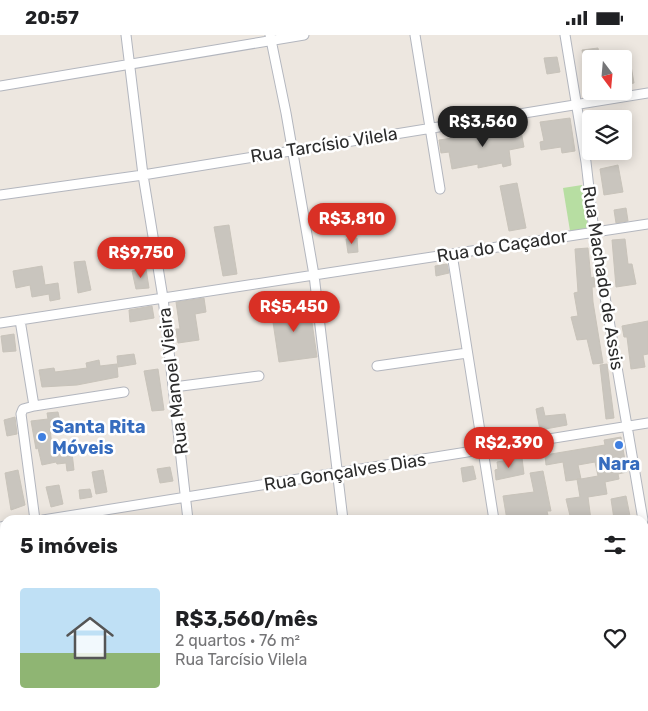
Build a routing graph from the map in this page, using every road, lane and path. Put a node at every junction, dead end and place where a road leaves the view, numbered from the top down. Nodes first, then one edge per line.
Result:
1 (126, 35) edge
2 (304, 35) edge
3 (415, 35) edge
4 (565, 35) edge
5 (271, 38) edge
6 (129, 64) junction
7 (0, 86) edge
8 (648, 93) edge
9 (577, 105) junction
10 (430, 128) junction
11 (293, 151) junction
12 (143, 175) junction
13 (440, 189) dead end
14 (0, 195) edge
15 (648, 224) edge
16 (594, 232) junction
17 (452, 254) junction
18 (314, 275) junction
19 (163, 298) junction
20 (20, 320) junction
21 (0, 323) edge
22 (467, 353) junction
23 (377, 366) dead end
24 (260, 376) dead end
25 (174, 387) junction
26 (124, 392) dead end
27 (34, 405) junction
28 (648, 423) edge
29 (627, 427) junction
30 (482, 450) junction
31 (336, 473) junction
32 (186, 497) junction
33 (34, 515) edge
34 (74, 515) edge
35 (188, 515) edge
36 (342, 515) edge
37 (493, 515) edge
38 (642, 515) edge

1 - 6 street, Rua Manoel Vieira
2 - 5 street
3 - 10 street
4 - 9 street, Rua Machado de Assis
5 - 6 street
5 - 11 street
6 - 7 street
6 - 12 street, Rua Manoel Vieira
8 - 9 street, Rua Tarcísio Vilela
9 - 10 street, Rua Tarcísio Vilela
9 - 16 street, Rua Machado de Assis
10 - 11 street, Rua Tarcísio Vilela
10 - 13 street
11 - 12 street, Rua Tarcísio Vilela
11 - 18 street
12 - 14 street, Rua Tarcísio Vilela
12 - 19 street, Rua Manoel Vieira
15 - 16 street, Rua do Caçador
16 - 17 street, Rua do Caçador
16 - 29 street, Rua Machado de Assis
17 - 18 street, Rua do Caçador
17 - 22 street
18 - 19 street, Rua do Caçador
18 - 31 street
19 - 20 street, Rua do Caçador
19 - 25 street, Rua Manoel Vieira
20 - 21 street, Rua do Caçador
20 - 27 street
22 - 23 street
22 - 30 street
24 - 25 street
25 - 32 street, Rua Manoel Vieira
26 - 27 street
27 - 33 street
28 - 29 street, Rua Gonçalves Dias
29 - 30 street, Rua Gonçalves Dias
29 - 38 street, Rua Machado de Assis
30 - 31 street, Rua Gonçalves Dias
30 - 37 street
31 - 32 street, Rua Gonçalves Dias
31 - 36 street
32 - 34 street, Rua Gonçalves Dias
32 - 35 street, Rua Manoel Vieira

